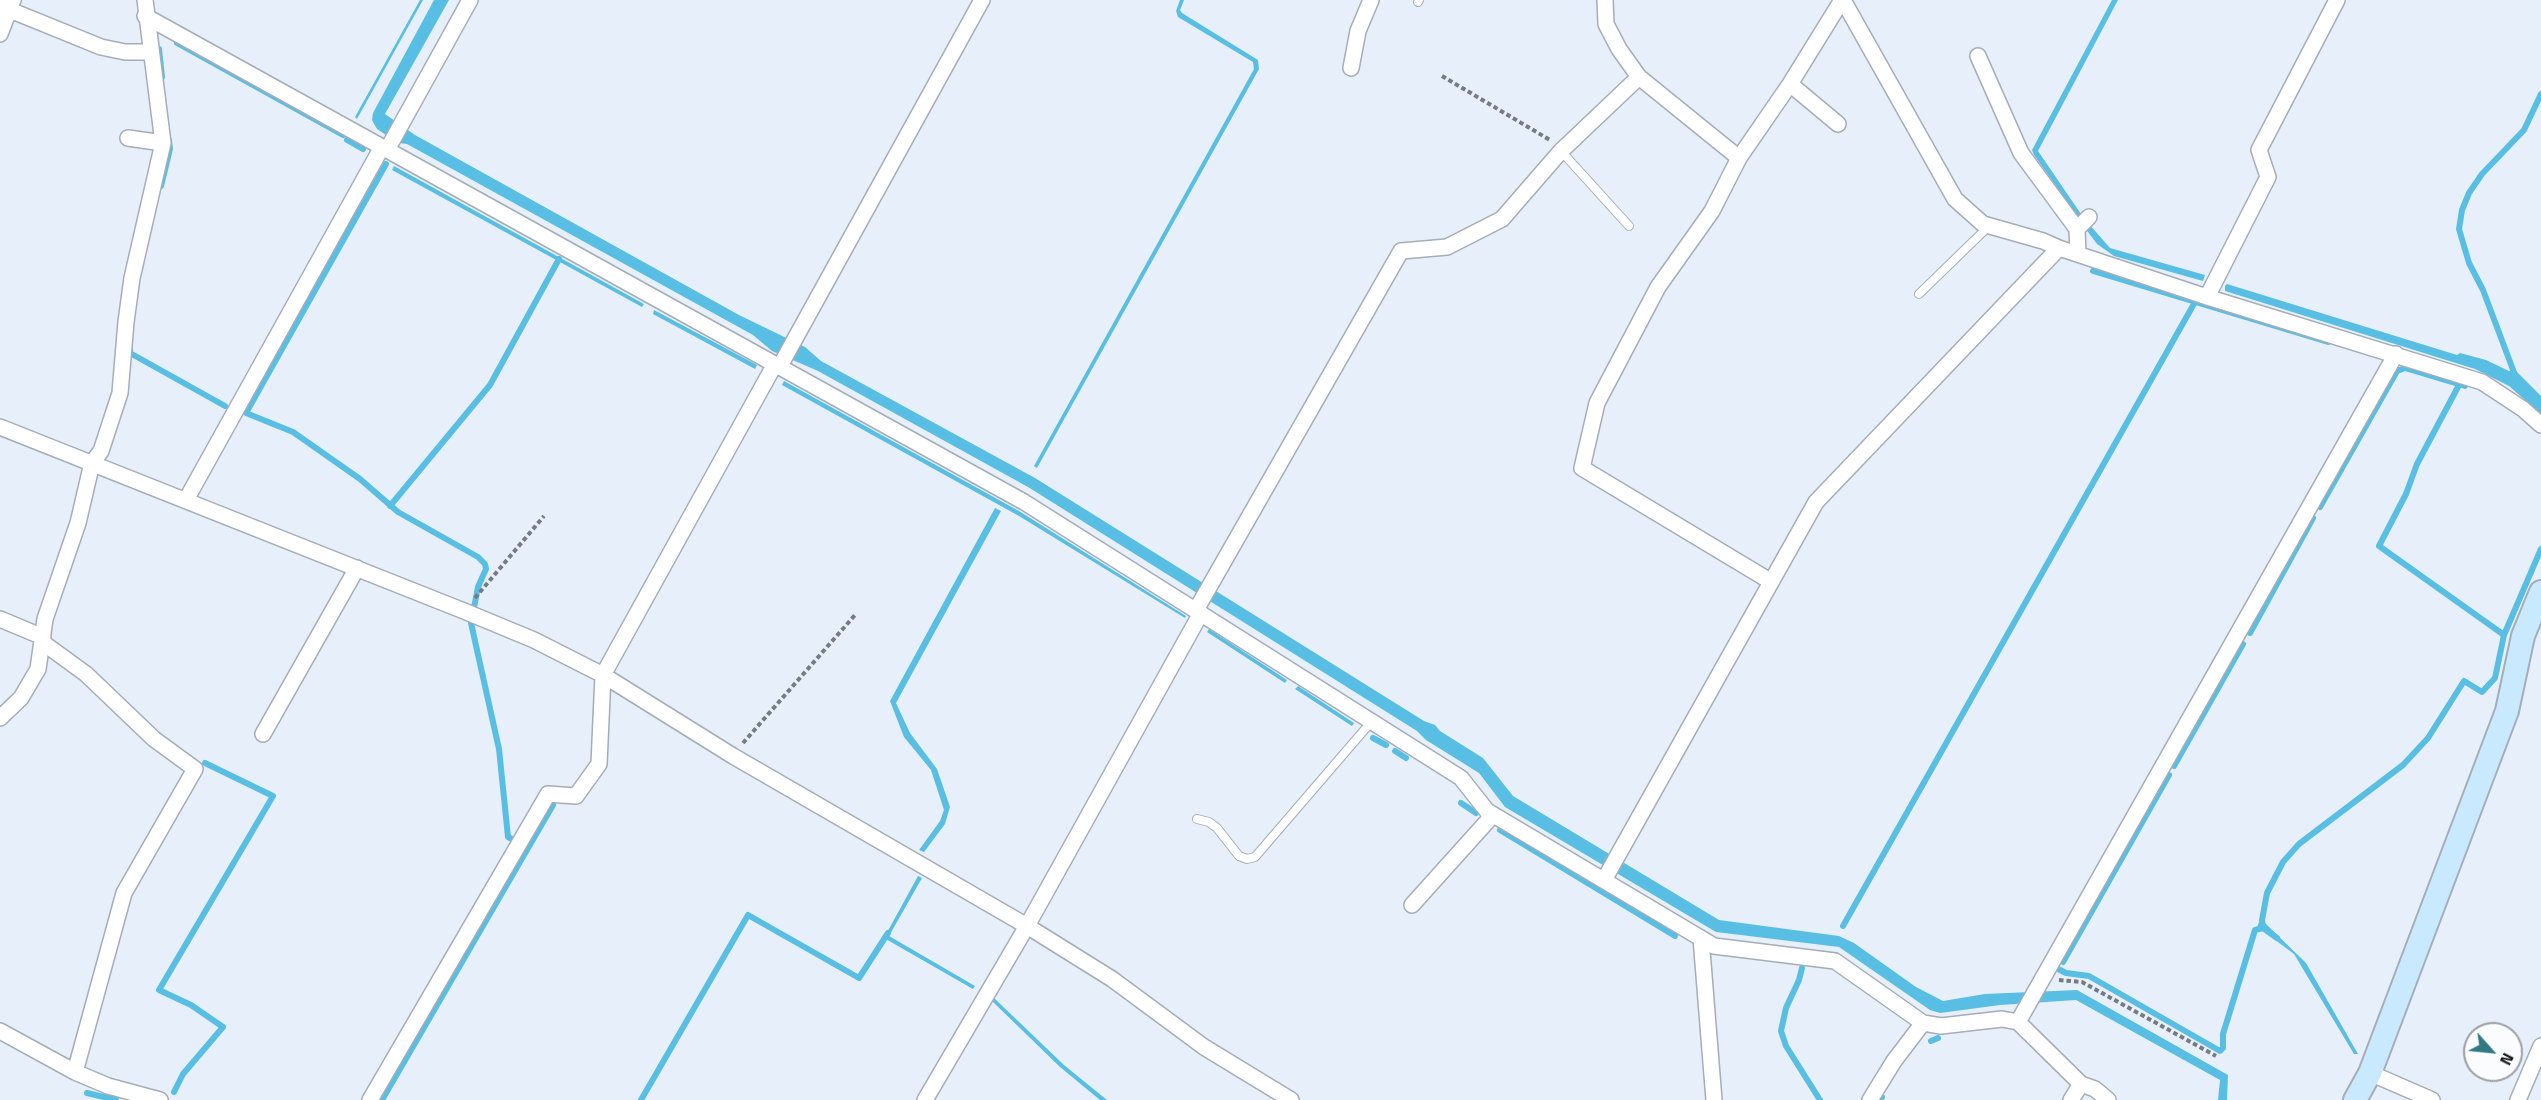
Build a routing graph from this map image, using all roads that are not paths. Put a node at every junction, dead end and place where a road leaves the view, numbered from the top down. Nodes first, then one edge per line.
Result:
1 (145, 0) edge
2 (470, 0) edge
3 (982, 0) edge
4 (1371, 0) edge
5 (1605, 0) edge
6 (1842, 0) edge
7 (2337, 0) edge
8 (8, 5) edge
9 (145, 16) junction
10 (0, 34) edge
11 (150, 52) junction
12 (1978, 56) dead end
13 (1351, 68) dead end
14 (1639, 77) junction
15 (1790, 84) junction
16 (1838, 124) dead end
17 (128, 138) dead end
18 (163, 143) junction
19 (387, 145) junction
20 (1562, 149) junction
21 (1739, 158) junction
22 (2089, 217) dead end
23 (1629, 226) dead end
24 (1989, 226) junction
25 (2078, 229) junction
26 (2059, 248) junction
27 (2078, 254) junction
28 (1919, 294) dead end
29 (2207, 297) junction
30 (2396, 354) junction
31 (780, 363) junction
32 (2541, 425) edge
33 (0, 427) edge
34 (92, 463) junction
35 (186, 500) junction
36 (357, 568) junction
37 (1770, 581) junction
38 (2541, 592) edge
39 (1199, 611) junction
40 (0, 619) edge
41 (43, 640) junction
42 (603, 675) junction
43 (0, 718) edge
44 (1372, 721) junction
45 (262, 735) dead end
46 (1493, 815) junction
47 (1197, 819) dead end
48 (1606, 875) junction
49 (1412, 905) dead end
50 (1027, 926) junction
51 (1701, 938) junction
52 (2018, 1022) junction
53 (1923, 1023) junction
54 (0, 1030) edge
55 (2541, 1046) edge
56 (75, 1072) junction
57 (2370, 1073) junction
58 (2081, 1084) junction
59 (160, 1100) edge
60 (370, 1100) edge
61 (926, 1100) edge
62 (1291, 1100) edge
63 (1714, 1100) edge
64 (1870, 1100) edge
65 (2071, 1100) edge
66 (2108, 1100) edge
67 (2355, 1100) edge
68 (2432, 1100) edge
69 (2518, 1100) edge

1 - 9 street
2 - 19 street
3 - 31 street
4 - 13 street
5 - 14 street
6 - 15 street
6 - 24 street
7 - 29 street
8 - 10 street
8 - 11 street
9 - 11 street
9 - 19 street
11 - 18 street
12 - 25 street
14 - 20 street
14 - 21 street
15 - 16 street
15 - 21 street
17 - 18 street
18 - 34 street
19 - 31 street
19 - 35 street
20 - 23 lane
20 - 39 street
21 - 37 street
22 - 25 street
24 - 26 street
24 - 28 lane
25 - 27 street
26 - 27 street
26 - 37 street
27 - 29 street
29 - 30 street
30 - 32 street
30 - 52 street
31 - 39 street
31 - 42 street
33 - 34 street
34 - 35 street
34 - 41 street
35 - 36 street
36 - 42 street
36 - 45 street
37 - 48 street
38 - 57 street
39 - 44 street
39 - 50 street
40 - 41 street
41 - 43 street
41 - 56 street
42 - 50 street
42 - 60 street
44 - 46 street
44 - 47 lane
46 - 48 street
46 - 49 street
48 - 51 street
50 - 61 street
50 - 62 street
51 - 53 street
51 - 63 street
52 - 53 street
52 - 58 street
53 - 64 street
54 - 56 street
55 - 69 street
56 - 59 street
57 - 67 street
57 - 68 street
58 - 65 street
58 - 66 street

